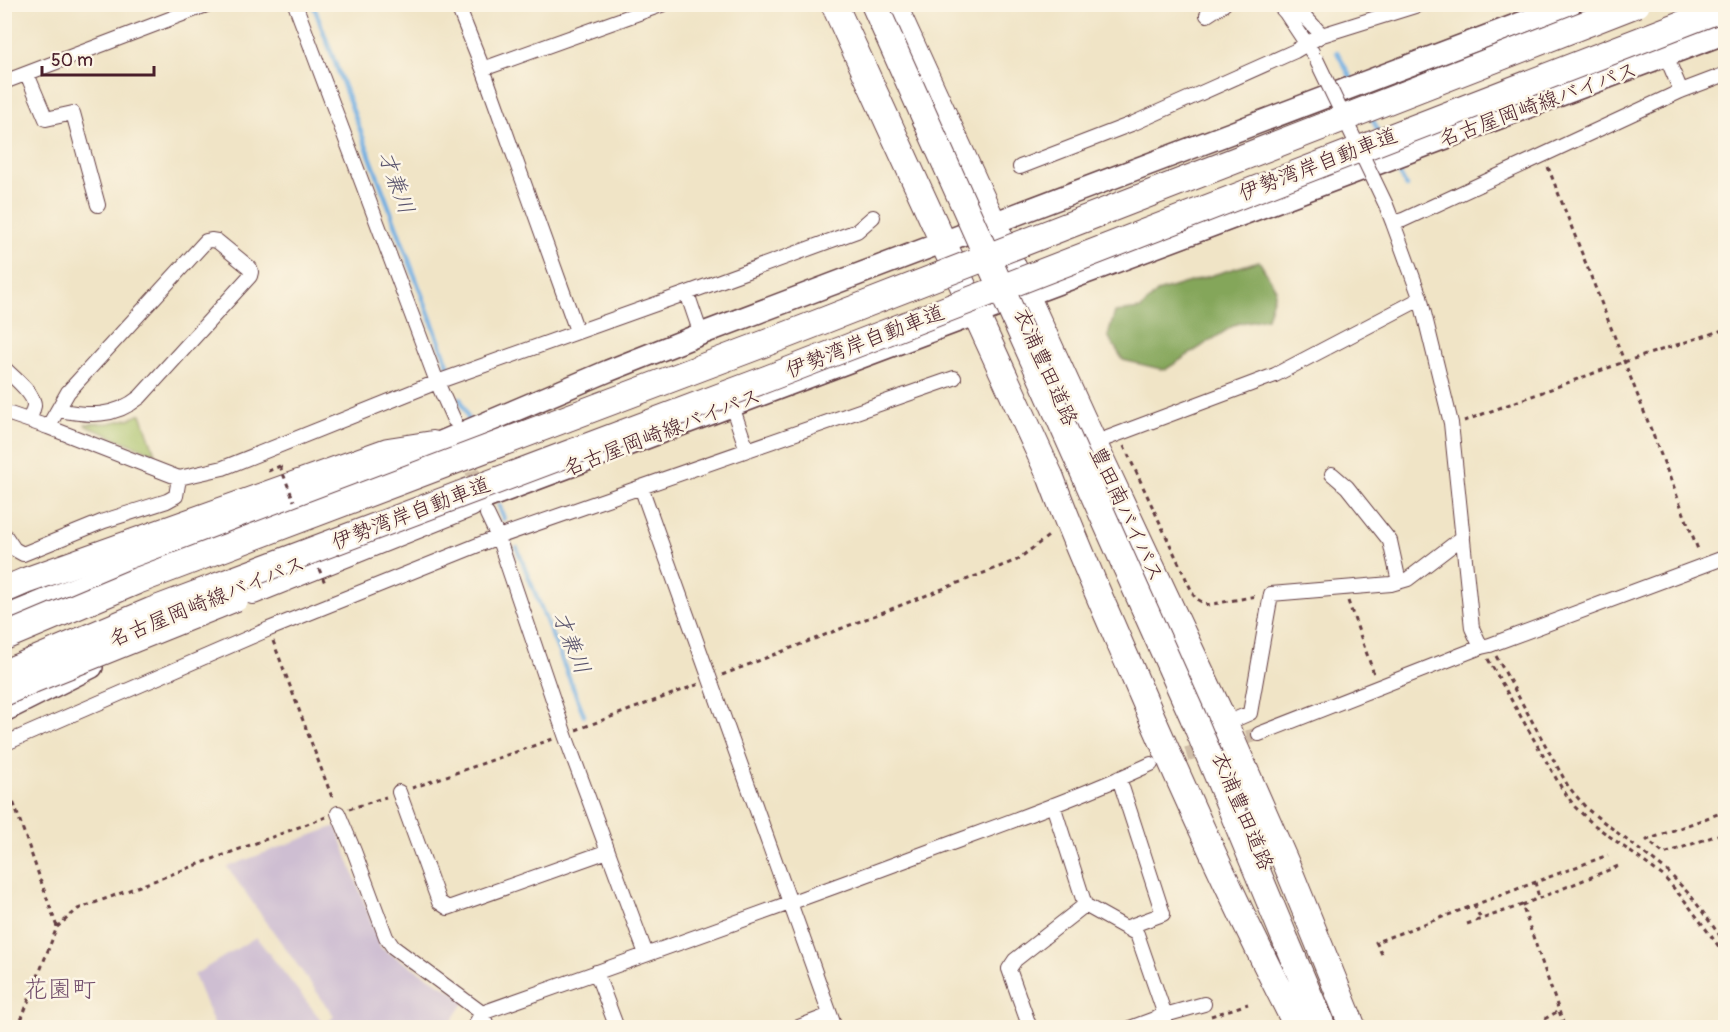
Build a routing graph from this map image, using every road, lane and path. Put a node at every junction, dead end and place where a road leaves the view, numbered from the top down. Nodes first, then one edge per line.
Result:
1 (209, 4) edge
2 (295, 4) edge
3 (457, 4) edge
4 (664, 4) edge
5 (834, 4) edge
6 (874, 4) edge
7 (882, 4) edge
8 (893, 4) edge
9 (1224, 4) edge
10 (1278, 4) edge
11 (1293, 4) edge
12 (1421, 4) edge
13 (1571, 4) edge
14 (1637, 4) edge
15 (1725, 7) edge
16 (1207, 15) dead end
17 (1725, 33) edge
18 (1322, 35) junction
19 (1307, 43) junction
20 (1666, 56) junction
21 (483, 69) junction
22 (27, 74) junction
23 (1725, 74) edge
24 (4, 82) edge
25 (1681, 91) junction
26 (1544, 156) junction
27 (1020, 167) dead end
28 (98, 205) dead end
29 (873, 217) dead end
30 (1393, 223) junction
31 (993, 224) junction
32 (943, 243) junction
33 (687, 293) junction
34 (1026, 296) junction
35 (1420, 299) junction
36 (976, 314) junction
37 (1725, 329) edge
38 (577, 331) junction
39 (701, 334) junction
40 (1624, 362) junction
41 (4, 368) edge
42 (954, 378) dead end
43 (437, 382) junction
44 (732, 406) junction
45 (58, 410) junction
46 (4, 412) edge
47 (29, 420) junction
48 (454, 420) dead end
49 (1451, 423) junction
50 (48, 427) junction
51 (1118, 434) junction
52 (1094, 443) junction
53 (433, 444) joint
54 (747, 450) junction
55 (1332, 474) dead end
56 (179, 478) junction
57 (641, 488) junction
58 (479, 509) junction
59 (242, 511) junction
60 (4, 534) edge
61 (498, 537) junction
62 (1463, 537) junction
63 (1725, 557) edge
64 (1704, 565) junction
65 (1399, 582) junction
66 (258, 584) junction
67 (1344, 588) junction
68 (4, 590) edge
69 (1271, 594) junction
70 (4, 604) edge
71 (4, 617) edge
72 (269, 629) junction
73 (4, 638) edge
74 (1485, 646) junction
75 (4, 673) edge
76 (4, 684) edge
77 (1378, 687) junction
78 (4, 693) edge
79 (4, 711) edge
80 (1225, 724) junction
81 (1259, 734) tunnel mouth
82 (4, 744) edge
83 (1151, 764) tunnel mouth
84 (1119, 778) junction
85 (399, 792) dead end
86 (1053, 805) junction
87 (4, 806) edge
88 (1725, 811) edge
89 (338, 813) junction
90 (1725, 832) edge
91 (608, 851) junction
92 (1608, 855) dead end
93 (1621, 865) dead end
94 (1534, 882) junction
95 (1539, 898) junction
96 (790, 903) junction
97 (1085, 905) junction
98 (1474, 905) junction
99 (1522, 905) junction
100 (1480, 920) junction
101 (1467, 924) dead end
102 (57, 927) junction
103 (1125, 928) junction
104 (1291, 938) junction
105 (1725, 944) edge
106 (646, 954) junction
107 (1382, 954) dead end
108 (1725, 956) edge
109 (596, 972) junction
110 (1204, 1004) dead end
111 (1560, 1010) junction
112 (482, 1013) junction
113 (1166, 1015) junction
114 (832, 1021) edge
115 (18, 1028) edge
116 (473, 1028) edge
117 (488, 1028) edge
118 (617, 1028) edge
119 (796, 1028) edge
120 (1030, 1028) edge
121 (1130, 1028) edge
122 (1298, 1028) edge
123 (1323, 1028) edge
124 (1336, 1028) edge
125 (1353, 1028) edge
126 (1529, 1028) edge
127 (1565, 1028) edge

1 - 22 street
2 - 43 street
3 - 21 street
4 - 21 street
5 - 32 highway
6 - 104 highway, 衣浦豊田道路, bridge
7 - 104 highway, 衣浦豊田道路, bridge
8 - 31 highway, 豊田南バイパス
9 - 16 street
10 - 19 street
11 - 18 street
12 - 18 street
13 - 31 main road
14 - 73 highway, 伊勢湾岸自動車道, bridge
15 - 75 highway, 伊勢湾岸自動車道, bridge
17 - 20 main road, 名古屋岡崎線バイパス
18 - 19 street
19 - 27 street
19 - 30 street, bridge
20 - 25 street
20 - 34 main road, 名古屋岡崎線バイパス
21 - 38 street
22 - 24 street
22 - 28 street
23 - 25 street
25 - 26 street
26 - 30 street
26 - 40 path
29 - 33 street
30 - 35 street
31 - 32 main road
31 - 34 highway, 豊田南バイパス
32 - 36 highway
32 - 39 main road
33 - 38 street
33 - 39 street
34 - 36 main road, 名古屋岡崎線バイパス
34 - 52 highway, 豊田南バイパス
35 - 49 street
35 - 51 street
36 - 44 main road, 名古屋岡崎線バイパス
36 - 122 highway
37 - 40 path
38 - 43 street
39 - 53 main road
40 - 49 path
40 - 64 path
41 - 47 street
42 - 54 street
43 - 48 street
43 - 56 street
44 - 54 street
44 - 58 main road, 名古屋岡崎線バイパス
45 - 45 street
45 - 50 street
46 - 47 street
47 - 50 street
49 - 62 street
50 - 56 street
51 - 52 street
51 - 69 path
52 - 80 highway, 豊田南バイパス
53 - 59 highway
54 - 57 street
55 - 65 street
56 - 60 street
57 - 61 street
57 - 96 street
58 - 61 street
58 - 66 highway
59 - 68 highway
59 - 70 main road
59 - 71 main road
61 - 72 street
61 - 91 street
62 - 65 street
62 - 74 street
63 - 64 street
64 - 74 street
65 - 67 street
66 - 76 main road, 名古屋岡崎線バイパス
66 - 78 highway, bridge
66 - 79 main road
67 - 69 street
67 - 77 path
69 - 80 street
72 - 82 street
72 - 89 path
74 - 77 street
74 - 105 path
74 - 108 path
77 - 81 street
80 - 125 highway, 豊田南バイパス
83 - 84 street
84 - 86 street
84 - 103 street
85 - 91 street
86 - 96 street
86 - 97 street
87 - 102 path
88 - 90 path
89 - 102 path
89 - 112 street
91 - 106 street
92 - 94 path
93 - 95 path
94 - 95 path
94 - 98 path
95 - 99 path
96 - 106 street
96 - 114 street
97 - 103 street
97 - 120 street
98 - 100 path
98 - 107 path
99 - 100 path
99 - 111 path
100 - 101 path
102 - 115 path
103 - 113 street
104 - 123 highway, 衣浦豊田道路
104 - 124 highway, 衣浦豊田道路
106 - 109 street
109 - 112 street
109 - 118 street
110 - 113 street
111 - 126 path
111 - 127 path
112 - 116 street
112 - 117 street
113 - 121 street
114 - 119 street

